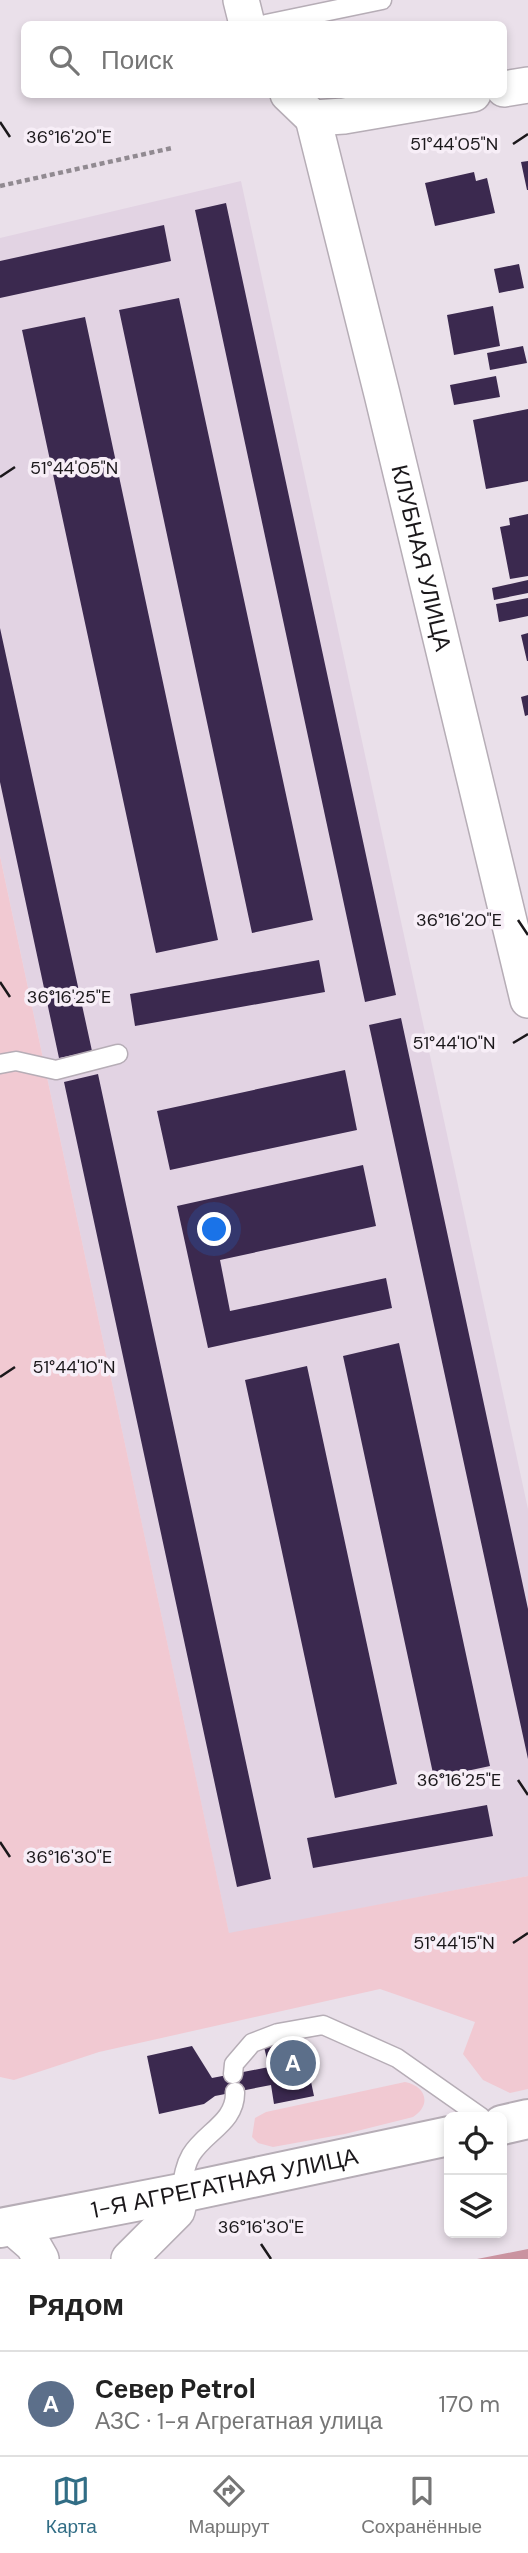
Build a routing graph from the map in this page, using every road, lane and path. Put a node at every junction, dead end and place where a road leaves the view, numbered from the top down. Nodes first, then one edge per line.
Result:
1 (241, 0) edge
2 (382, 0) edge
3 (246, 21) edge
4 (280, 21) edge
5 (528, 85) edge
6 (507, 88) edge
7 (295, 98) edge
8 (448, 98) edge
9 (329, 117) junction
10 (172, 148) dead end
11 (0, 186) edge
12 (528, 1000) edge
13 (118, 1054) dead end
14 (0, 1064) edge
15 (474, 2112) edge
16 (528, 2119) edge
17 (507, 2123) edge
18 (444, 2137) edge
19 (181, 2193) junction
20 (6, 2227) edge
21 (41, 2259) edge
22 (129, 2259) edge

1 - 3 street
2 - 4 lane
5 - 6 street
7 - 9 street
8 - 9 street
9 - 12 street, КЛУБНАЯ УЛИЦА
10 - 11 path
13 - 14 lane
15 - 19 lane
16 - 17 main road
18 - 19 main road, 1-Я АГРЕГАТНАЯ УЛИЦА
19 - 20 main road, 1-Я АГРЕГАТНАЯ УЛИЦА
19 - 22 street
20 - 21 street

